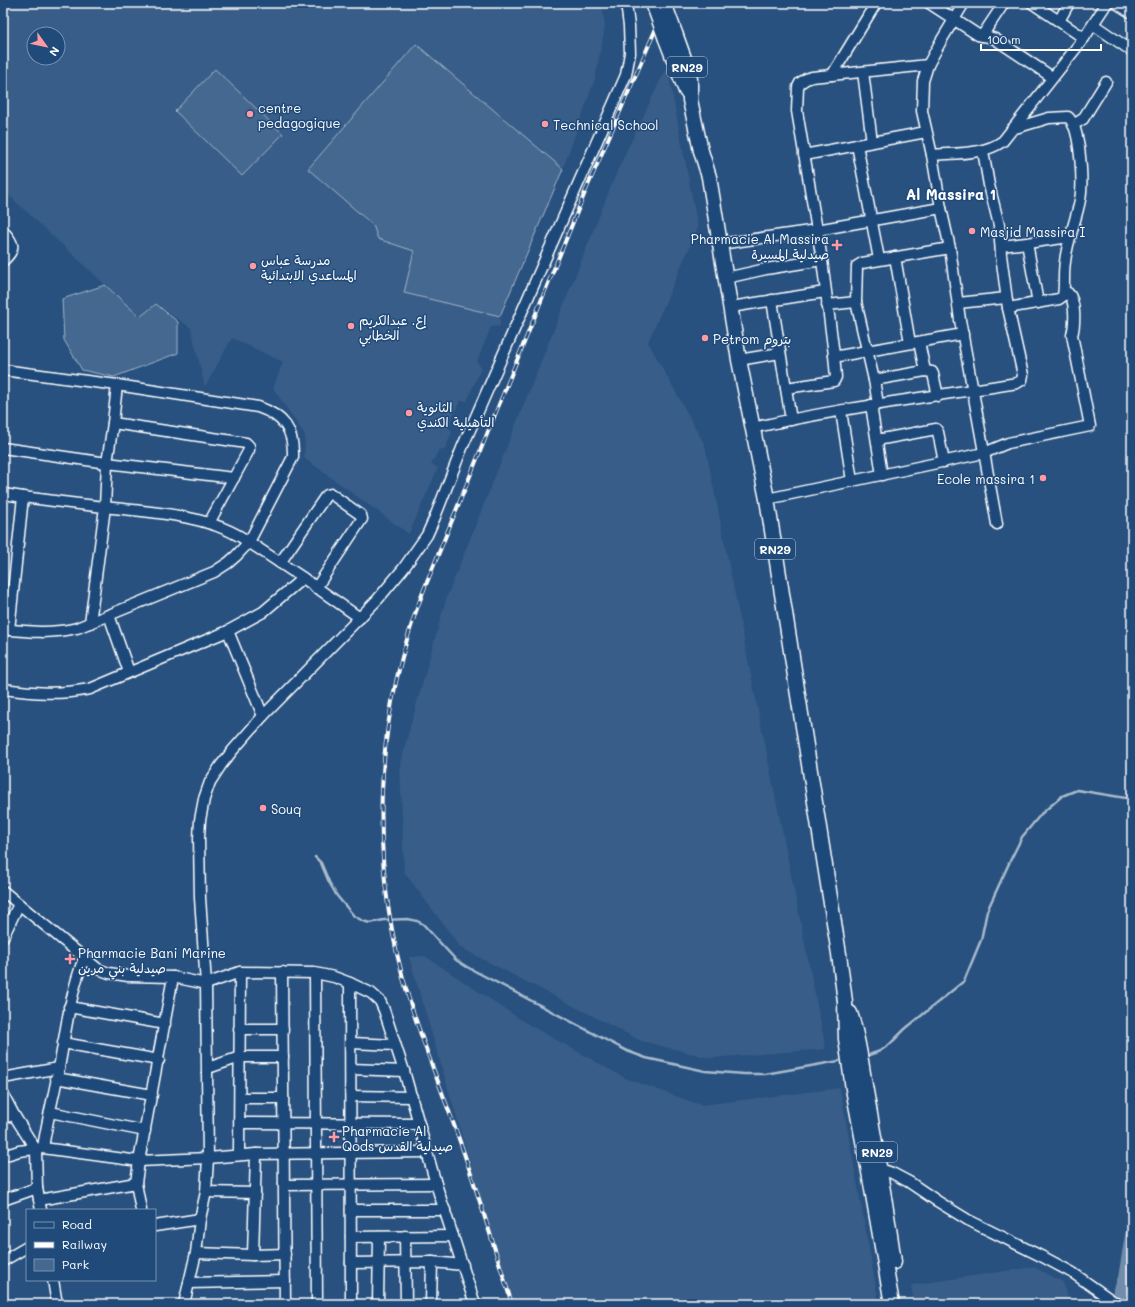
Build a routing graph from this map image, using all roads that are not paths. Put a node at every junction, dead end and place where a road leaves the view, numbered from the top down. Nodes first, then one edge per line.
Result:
1 (626, 3) edge
2 (653, 3) edge
3 (664, 3) edge
4 (876, 3) edge
5 (929, 3) edge
6 (964, 3) edge
7 (1004, 3) edge
8 (1032, 3) edge
9 (1069, 3) edge
10 (1107, 3) edge
11 (1116, 3) edge
12 (1132, 13) edge
13 (954, 19) junction
14 (1059, 21) junction
15 (1094, 25) junction
16 (982, 36) junction
17 (671, 38) junction
18 (1084, 38) junction
19 (1132, 51) edge
20 (928, 65) junction
21 (863, 72) junction
22 (832, 75) junction
23 (1052, 77) junction
24 (1106, 82) dead end
25 (1074, 125) junction
26 (1012, 129) junction
27 (926, 132) junction
28 (872, 142) junction
29 (857, 145) junction
30 (983, 151) junction
31 (804, 155) junction
32 (932, 155) junction
33 (941, 208) junction
34 (871, 220) junction
35 (817, 230) junction
36 (3, 232) edge
37 (1070, 237) junction
38 (1027, 243) junction
39 (720, 244) junction
40 (1000, 246) junction
41 (950, 248) junction
42 (894, 257) junction
43 (822, 260) junction
44 (879, 260) junction
45 (3, 261) edge
46 (726, 278) junction
47 (825, 292) junction
48 (1064, 293) junction
49 (772, 300) junction
50 (856, 302) junction
51 (1007, 303) junction
52 (1038, 303) junction
53 (958, 304) junction
54 (827, 305) junction
55 (731, 306) junction
56 (963, 334) junction
57 (914, 342) junction
58 (866, 351) junction
59 (780, 353) junction
60 (834, 355) junction
61 (739, 360) junction
62 (3, 370) edge
63 (925, 371) junction
64 (874, 380) junction
65 (117, 385) junction
66 (786, 388) junction
67 (973, 390) junction
68 (938, 396) junction
69 (875, 405) junction
70 (841, 411) junction
71 (791, 420) junction
72 (113, 423) junction
73 (752, 428) junction
74 (876, 440) junction
75 (3, 448) edge
76 (984, 453) junction
77 (944, 462) junction
78 (107, 463) junction
79 (882, 475) junction
80 (234, 478) junction
81 (852, 481) junction
82 (3, 494) edge
83 (23, 497) junction
84 (767, 499) junction
85 (106, 507) junction
86 (209, 523) junction
87 (998, 524) dead end
88 (248, 542) junction
89 (280, 563) junction
90 (303, 578) junction
91 (316, 588) junction
92 (109, 615) junction
93 (360, 618) junction
94 (90, 623) junction
95 (6, 630) edge
96 (228, 631) junction
97 (129, 672) junction
98 (3, 689) edge
99 (263, 716) junction
100 (3, 891) edge
101 (19, 904) junction
102 (3, 936) edge
103 (84, 958) junction
104 (240, 972) junction
105 (282, 972) junction
106 (315, 973) junction
107 (173, 977) junction
108 (350, 983) junction
109 (206, 984) junction
110 (69, 1007) junction
111 (164, 1024) junction
112 (239, 1029) junction
113 (283, 1029) junction
114 (63, 1042) junction
115 (351, 1043) junction
116 (395, 1045) junction
117 (240, 1057) junction
118 (283, 1057) junction
119 (159, 1060) junction
120 (59, 1068) junction
121 (208, 1068) junction
122 (351, 1069) junction
123 (404, 1071) junction
124 (3, 1078) edge
125 (56, 1078) junction
126 (3, 1094) edge
127 (152, 1095) junction
128 (351, 1096) junction
129 (412, 1097) junction
130 (240, 1098) junction
131 (283, 1098) junction
132 (50, 1112) junction
133 (14, 1115) junction
134 (3, 1118) edge
135 (240, 1123) junction
136 (284, 1123) junction
137 (316, 1124) junction
138 (351, 1124) junction
139 (419, 1124) junction
140 (145, 1131) junction
141 (39, 1149) junction
142 (427, 1152) junction
143 (351, 1153) junction
144 (256, 1154) junction
145 (284, 1154) junction
146 (316, 1154) junction
147 (239, 1155) junction
148 (3, 1156) edge
149 (208, 1158) junction
150 (139, 1161) junction
151 (875, 1170) junction
152 (136, 1183) junction
153 (351, 1184) junction
154 (436, 1184) junction
155 (284, 1185) junction
156 (316, 1185) junction
157 (37, 1188) junction
158 (206, 1192) junction
159 (255, 1193) junction
160 (3, 1200) edge
161 (40, 1205) edge
162 (141, 1209) edge
163 (351, 1210) junction
164 (445, 1210) junction
165 (200, 1219) junction
166 (156, 1226) edge
167 (405, 1236) junction
168 (453, 1236) junction
169 (351, 1237) junction
170 (379, 1237) junction
171 (26, 1248) edge
172 (196, 1253) junction
173 (285, 1254) junction
174 (253, 1255) junction
175 (3, 1261) edge
176 (378, 1262) junction
177 (406, 1262) junction
178 (432, 1262) junction
179 (351, 1263) junction
180 (463, 1265) junction
181 (53, 1281) edge
182 (285, 1281) junction
183 (190, 1283) junction
184 (896, 1299) edge
185 (57, 1304) edge
186 (184, 1304) edge
187 (285, 1304) edge
188 (317, 1304) edge
189 (351, 1304) edge
190 (378, 1304) edge
191 (406, 1304) edge
192 (431, 1304) edge
193 (475, 1304) edge
194 (1117, 1304) edge

1 - 93 street
2 - 17 highway, RN29, bridge
3 - 17 highway, RN29, bridge
4 - 22 street
5 - 13 street
6 - 13 street
7 - 16 street
8 - 14 street
9 - 14 street
10 - 15 street
11 - 12 street
13 - 16 street
13 - 20 street
14 - 18 street
15 - 18 street
15 - 19 street
16 - 23 street
17 - 39 highway, RN29
18 - 23 street
20 - 21 street
20 - 27 street
21 - 22 street
21 - 28 street
22 - 31 street
23 - 26 street
24 - 25 street
25 - 26 street
25 - 37 street
26 - 30 street
27 - 28 street
27 - 32 street
28 - 29 street
29 - 31 street
29 - 34 street
30 - 32 street
30 - 40 street
31 - 35 street
32 - 33 street
33 - 34 street
33 - 41 street
34 - 35 street
34 - 44 street
35 - 39 street
35 - 43 street
36 - 45 street
37 - 38 street
37 - 48 street
38 - 40 street
38 - 52 street
39 - 46 highway, RN29
40 - 51 street
41 - 42 street
41 - 53 street
42 - 44 street
42 - 57 street
43 - 46 street
43 - 47 street
44 - 50 street
46 - 55 highway, RN29
47 - 49 street
47 - 54 street
48 - 52 street
48 - 76 street
49 - 55 street
49 - 59 street
50 - 54 street
50 - 58 street
51 - 52 street
51 - 53 street
51 - 67 street
53 - 56 street
54 - 60 street
55 - 61 highway, RN29
56 - 57 street
56 - 67 street
57 - 58 street
57 - 63 street
58 - 60 street
58 - 64 street
59 - 61 street
59 - 66 street
60 - 66 street
61 - 73 highway, RN29
62 - 65 street
63 - 64 street
63 - 68 street
64 - 69 street
65 - 72 street
65 - 88 street
66 - 71 street
67 - 68 street
67 - 76 street
68 - 69 street
69 - 70 street
69 - 74 street
70 - 71 street
70 - 81 street
71 - 73 street
72 - 78 street
72 - 80 street
73 - 84 highway, RN29
74 - 77 street
74 - 79 street
75 - 78 street
76 - 77 street
76 - 87 street
77 - 79 street
78 - 80 street
78 - 85 street
79 - 81 street
80 - 86 street
81 - 84 street
82 - 83 street
83 - 85 street
83 - 95 street
84 - 151 highway, RN29
85 - 86 street
85 - 94 street
86 - 88 street
88 - 89 street
88 - 92 street
89 - 90 street
89 - 91 street
90 - 91 street
90 - 96 street
91 - 93 street
92 - 94 street
92 - 97 street
93 - 99 street
94 - 95 street
96 - 97 street
96 - 99 street
97 - 98 street
99 - 109 street
100 - 101 street
101 - 102 street
101 - 103 street
103 - 107 street
103 - 110 street
104 - 105 street
104 - 109 street
104 - 112 street
105 - 106 street
105 - 113 street
106 - 108 street
106 - 137 street
107 - 109 street
107 - 111 street
108 - 115 street
108 - 116 street
109 - 121 street
110 - 111 street
110 - 114 street
111 - 119 street
112 - 113 street
112 - 117 street
113 - 118 street
114 - 119 street
114 - 120 street
115 - 116 street
115 - 122 street
116 - 123 street
117 - 118 street
117 - 121 street
117 - 130 street
118 - 131 street
119 - 127 street
120 - 124 street
120 - 125 street
121 - 149 street
122 - 123 street
122 - 128 street
123 - 129 street
125 - 127 street
125 - 132 street
126 - 133 street
127 - 140 street
128 - 129 street
128 - 138 street
129 - 139 street
130 - 131 street
130 - 135 street
131 - 136 street
132 - 140 street
132 - 141 street
133 - 134 street
133 - 141 street
135 - 136 street
135 - 147 street
136 - 137 street
136 - 145 street
137 - 138 street
137 - 146 street
138 - 139 street
138 - 143 street
139 - 142 street
140 - 150 street
141 - 148 street
141 - 150 street
141 - 157 street
142 - 143 street
142 - 154 street
143 - 146 street
143 - 153 street
144 - 145 street
144 - 147 street
144 - 159 street
145 - 146 street
145 - 155 street
146 - 156 street
147 - 149 street
149 - 150 street
149 - 158 street
150 - 152 street
151 - 184 highway, RN29
151 - 194 street
152 - 161 street
152 - 162 street
153 - 154 street
153 - 156 street
153 - 163 street
154 - 164 street
155 - 156 street
155 - 173 street
156 - 188 street
157 - 160 street
157 - 161 street
158 - 159 street
158 - 165 street
159 - 174 street
163 - 164 street
163 - 169 street
164 - 168 street
165 - 166 street
165 - 172 street
167 - 168 street
167 - 170 street
167 - 177 street
168 - 180 street
169 - 170 street
169 - 179 street
170 - 176 street
171 - 175 street
172 - 174 street
172 - 183 street
173 - 174 street
173 - 182 street
176 - 177 street
176 - 179 street
176 - 190 street
177 - 178 street
177 - 191 street
178 - 180 street
178 - 192 street
179 - 189 street
180 - 193 street
181 - 185 street
182 - 183 street
182 - 187 street
183 - 186 street

